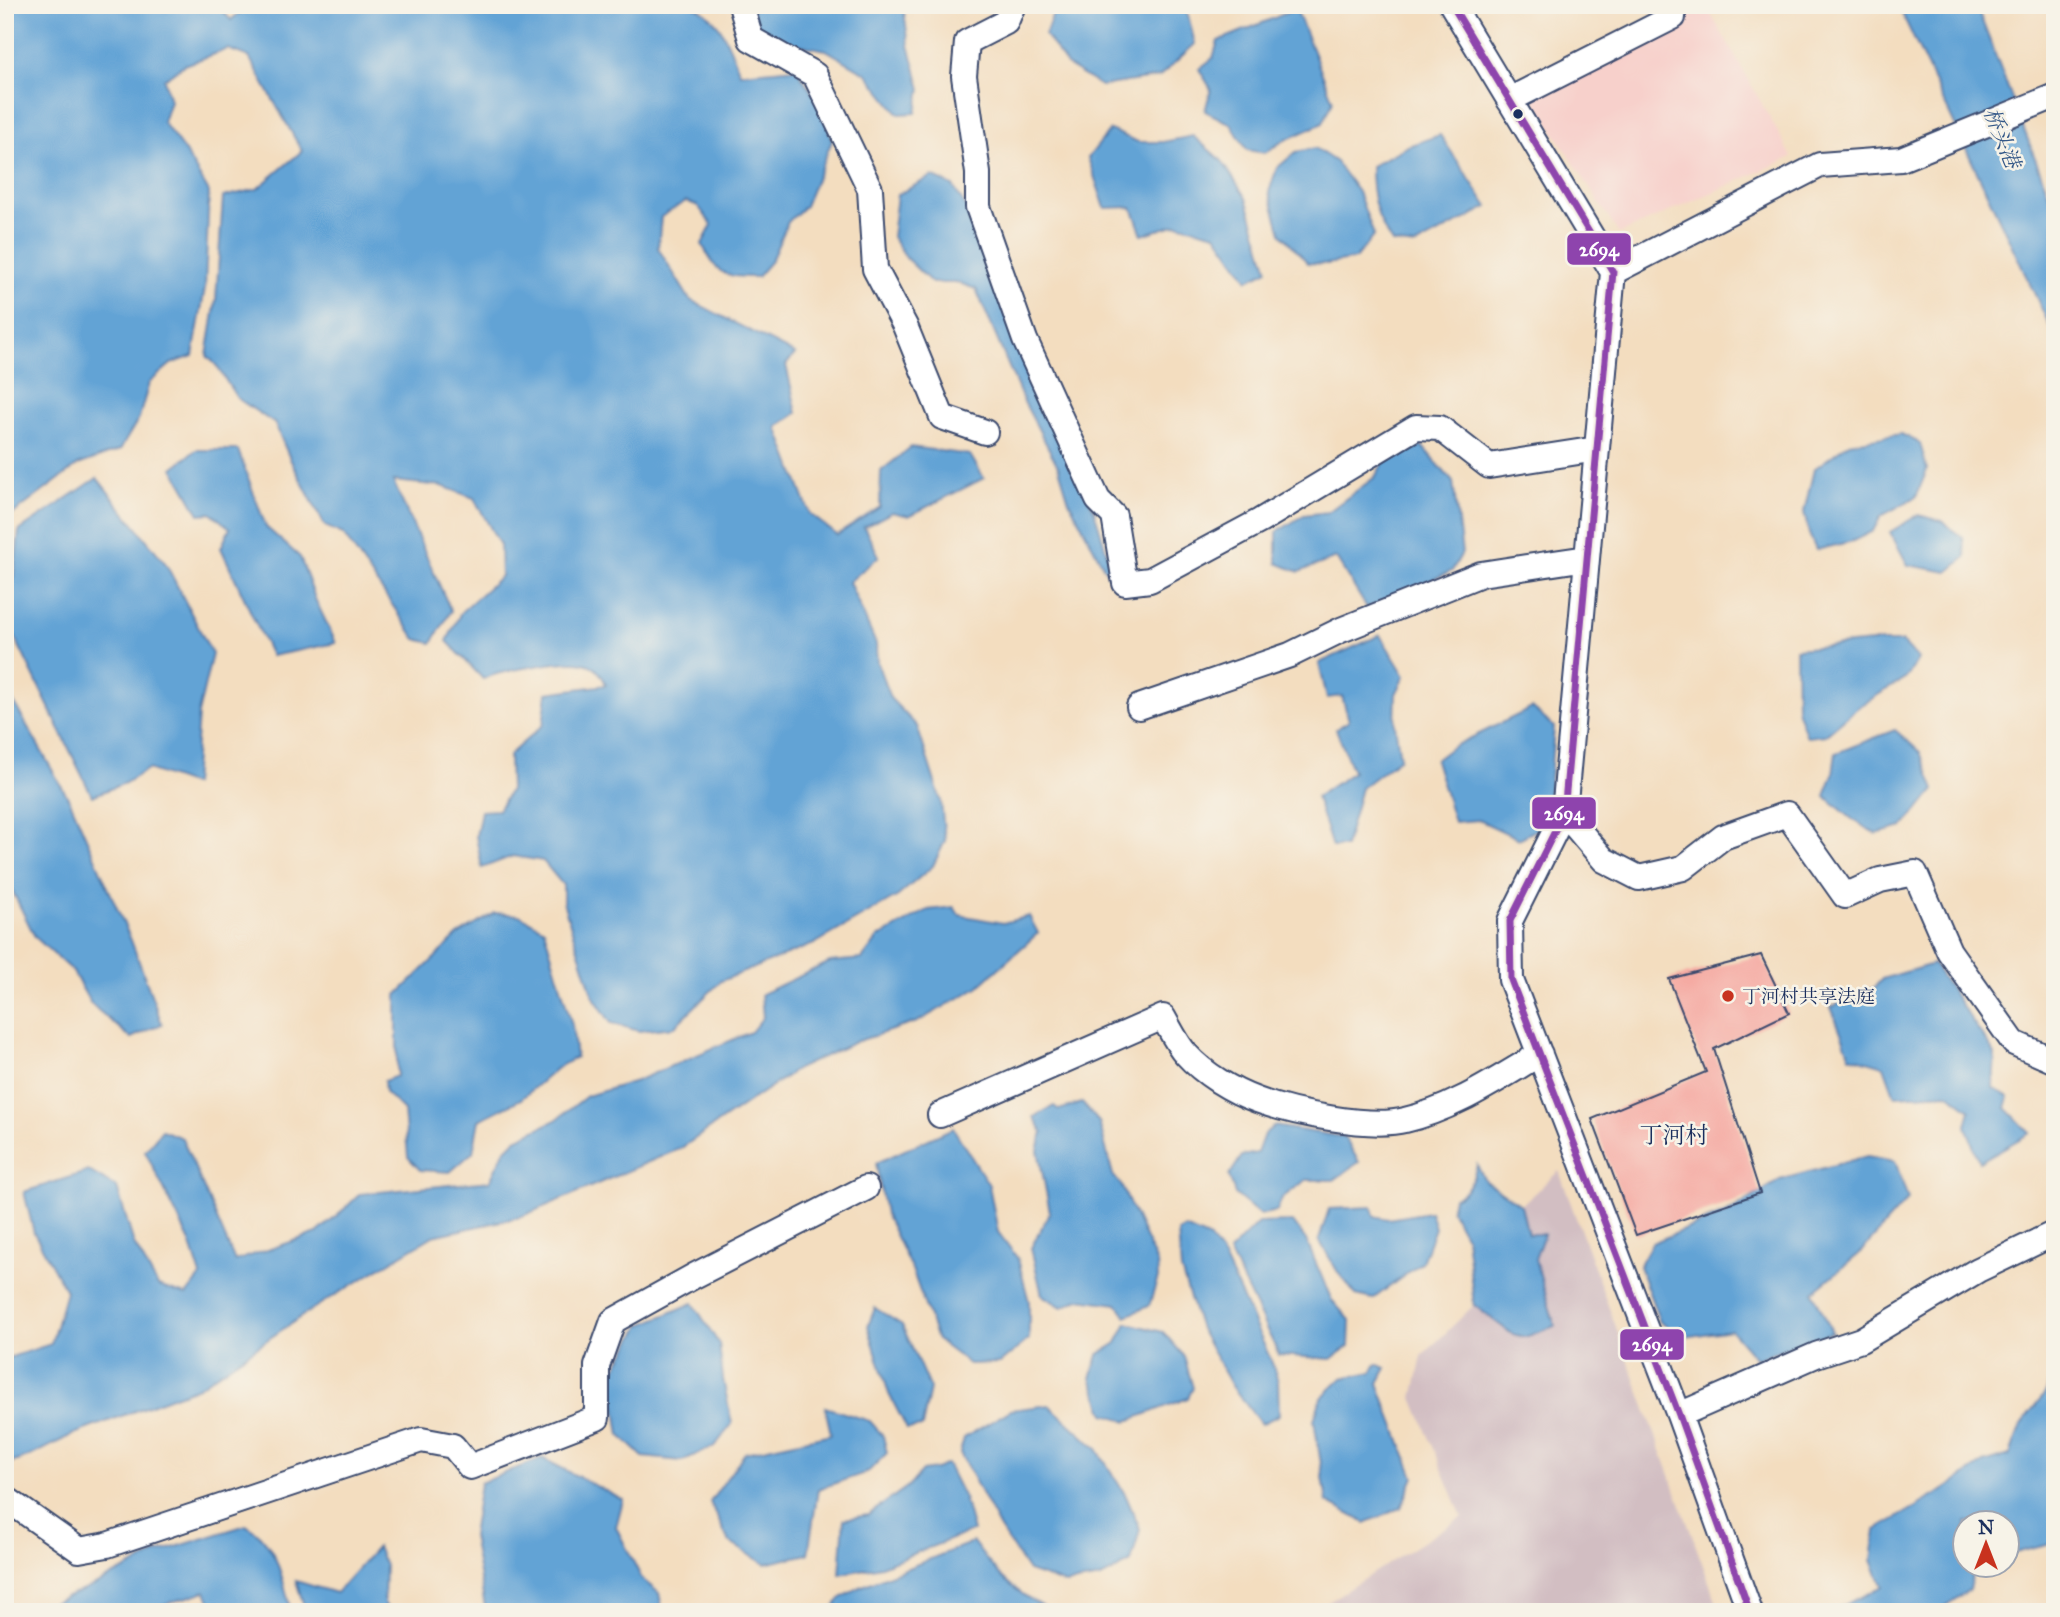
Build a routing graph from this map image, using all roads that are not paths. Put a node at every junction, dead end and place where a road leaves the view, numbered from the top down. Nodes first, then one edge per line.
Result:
1 (741, 5) edge
2 (1013, 5) edge
3 (1452, 5) edge
4 (1672, 5) edge
5 (2055, 96) edge
6 (1509, 100) junction
7 (1613, 272) junction
8 (985, 432) dead end
9 (1597, 449) junction
10 (1587, 558) junction
11 (1139, 707) dead end
12 (1564, 813) junction
13 (1540, 1054) junction
14 (2055, 1061) edge
15 (940, 1115) dead end
16 (866, 1188) dead end
17 (2055, 1233) edge
18 (1679, 1415) junction
19 (5, 1498) edge
20 (1750, 1612) edge

1 - 8 street
2 - 9 street
3 - 6 street
4 - 6 street
5 - 7 street
6 - 7 street
7 - 9 street
9 - 10 street
10 - 11 street
10 - 12 street
12 - 13 street
12 - 14 street
13 - 15 street
13 - 18 street
16 - 19 street
17 - 18 street
18 - 20 street

